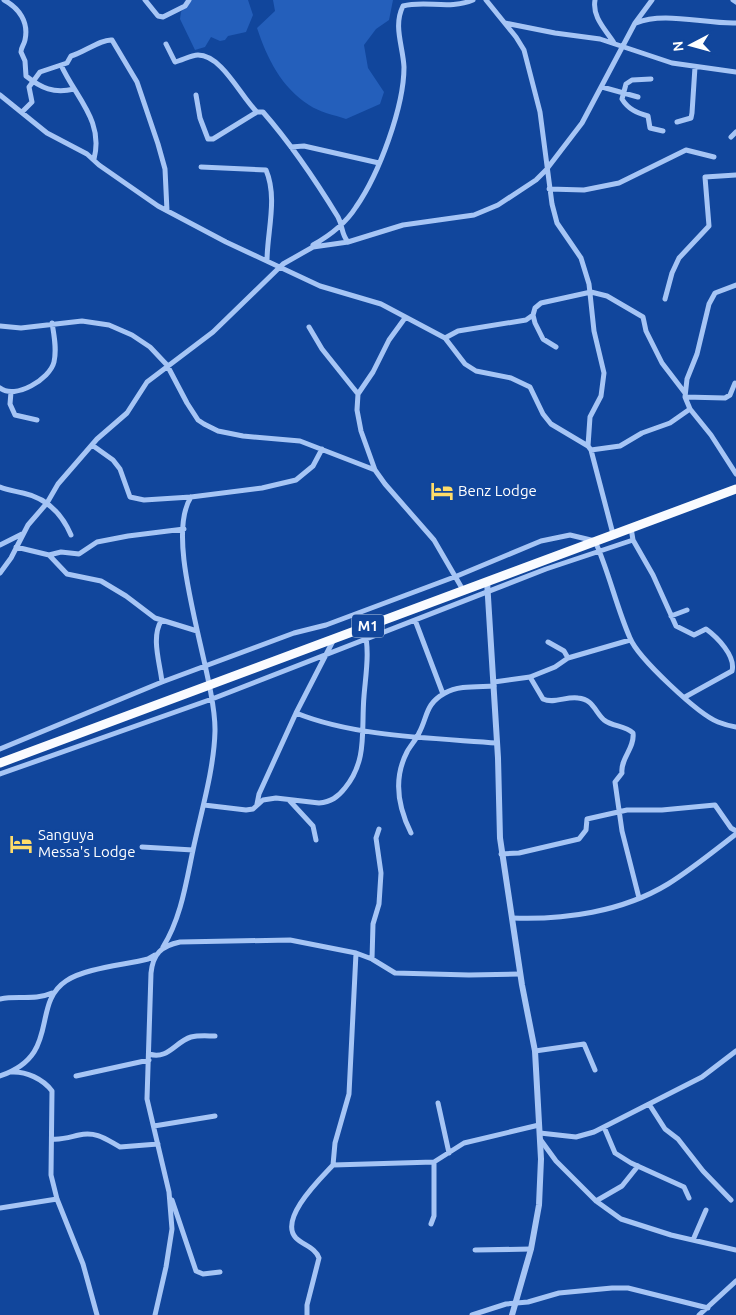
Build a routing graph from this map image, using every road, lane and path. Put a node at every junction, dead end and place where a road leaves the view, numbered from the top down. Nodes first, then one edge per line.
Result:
1 (4, 0) edge
2 (145, 0) edge
3 (189, 0) edge
4 (400, 0) edge
5 (473, 0) edge
6 (486, 0) edge
7 (595, 0) edge
8 (652, 0) edge
9 (733, 0) edge
10 (736, 2) edge
11 (403, 6) junction
12 (505, 23) junction
13 (635, 23) junction
14 (736, 24) edge
15 (614, 43) junction
16 (166, 44) dead end
17 (622, 47) junction
18 (61, 65) junction
19 (695, 67) junction
20 (736, 72) edge
21 (652, 79) dead end
22 (32, 81) junction
23 (602, 87) junction
24 (74, 89) junction
25 (622, 94) junction
26 (0, 95) edge
27 (196, 95) dead end
28 (638, 97) dead end
29 (22, 112) junction
30 (257, 112) junction
31 (678, 122) dead end
32 (663, 131) dead end
33 (736, 132) edge
34 (731, 137) dead end
35 (291, 147) junction
36 (714, 157) dead end
37 (94, 159) junction
38 (379, 163) junction
39 (201, 167) dead end
40 (546, 170) junction
41 (736, 175) edge
42 (549, 189) junction
43 (167, 211) junction
44 (341, 224) junction
45 (348, 242) junction
46 (306, 249) junction
47 (267, 261) junction
48 (279, 268) junction
49 (736, 285) edge
50 (591, 292) junction
51 (665, 299) dead end
52 (533, 315) junction
53 (405, 318) junction
54 (52, 323) junction
55 (0, 326) edge
56 (309, 327) dead end
57 (445, 338) junction
58 (556, 347) dead end
59 (168, 365) junction
60 (735, 384) edge
61 (0, 388) edge
62 (11, 392) junction
63 (358, 394) junction
64 (685, 395) junction
65 (690, 409) junction
66 (37, 420) dead end
67 (92, 445) junction
68 (590, 448) junction
69 (322, 449) junction
70 (375, 470) junction
71 (736, 474) edge
72 (0, 487) edge
73 (735, 490) edge
74 (191, 497) junction
75 (47, 503) junction
76 (631, 528) junction
77 (184, 529) junction
78 (23, 534) junction
79 (613, 534) junction
80 (72, 535) dead end
81 (633, 540) junction
82 (594, 541) junction
83 (0, 545) edge
84 (16, 547) junction
85 (600, 552) junction
86 (48, 555) junction
87 (0, 573) edge
88 (457, 576) junction
89 (487, 581) junction
90 (463, 590) junction
91 (488, 593) junction
92 (687, 610) dead end
93 (672, 616) junction
94 (161, 620) junction
95 (414, 620) junction
96 (364, 627) junction
97 (197, 631) junction
98 (367, 637) junction
99 (334, 639) junction
100 (630, 640) junction
101 (548, 642) dead end
102 (328, 653) junction
103 (568, 658) junction
104 (206, 668) junction
105 (530, 678) junction
106 (162, 682) junction
107 (494, 684) junction
108 (211, 685) junction
109 (443, 694) junction
110 (685, 696) junction
111 (212, 700) junction
112 (296, 713) junction
113 (736, 727) edge
114 (364, 730) junction
115 (418, 736) junction
116 (497, 743) junction
117 (0, 749) edge
118 (0, 764) edge
119 (0, 774) edge
120 (288, 800) junction
121 (257, 804) junction
122 (204, 805) junction
123 (619, 811) junction
124 (379, 829) dead end
125 (411, 833) dead end
126 (736, 833) edge
127 (316, 840) dead end
128 (142, 847) dead end
129 (193, 850) junction
130 (501, 854) junction
131 (639, 898) junction
132 (512, 918) junction
133 (163, 947) junction
134 (356, 953) junction
135 (156, 955) junction
136 (372, 959) junction
137 (520, 974) junction
138 (52, 993) junction
139 (0, 998) edge
140 (215, 1036) dead end
141 (535, 1051) junction
142 (736, 1051) edge
143 (149, 1057) junction
144 (595, 1070) dead end
145 (11, 1072) junction
146 (0, 1076) edge
147 (76, 1076) dead end
148 (438, 1103) dead end
149 (649, 1104) junction
150 (215, 1116) dead end
151 (154, 1126) junction
152 (604, 1127) junction
153 (540, 1132) junction
154 (52, 1139) junction
155 (158, 1144) junction
156 (449, 1153) junction
157 (434, 1162) junction
158 (333, 1165) junction
159 (638, 1166) junction
160 (169, 1192) junction
161 (689, 1198) dead end
162 (57, 1199) junction
163 (731, 1200) dead end
164 (596, 1201) junction
165 (0, 1208) edge
166 (706, 1210) dead end
167 (432, 1224) dead end
168 (693, 1240) junction
169 (531, 1249) junction
170 (475, 1250) dead end
171 (736, 1250) edge
172 (220, 1272) dead end
173 (736, 1281) edge
174 (516, 1302) junction
175 (708, 1308) junction
176 (97, 1315) edge
177 (155, 1315) edge
178 (307, 1315) edge
179 (472, 1315) edge
180 (512, 1315) edge
181 (699, 1315) edge

1 - 22 street
2 - 3 street
4 - 11 street
5 - 11 street
6 - 12 street
7 - 15 street
8 - 13 street
9 - 10 street
11 - 38 street
12 - 15 street
12 - 40 street
13 - 14 street
13 - 17 street
15 - 17 street
16 - 30 street
17 - 19 street
17 - 23 street
18 - 22 street
18 - 24 street
18 - 43 street
19 - 20 street
19 - 31 street
21 - 25 street
22 - 24 street
22 - 29 street
23 - 25 street
23 - 40 street
24 - 37 street
25 - 28 street
25 - 32 street
26 - 29 street
27 - 30 street
29 - 37 street
30 - 35 street
33 - 34 street
35 - 38 street
35 - 44 street
36 - 42 street
37 - 43 street
38 - 44 street
39 - 47 street
40 - 42 street
40 - 45 street
41 - 51 street
42 - 50 street
43 - 47 street
44 - 45 street
44 - 46 street
45 - 46 street
46 - 48 street
47 - 48 street
48 - 53 street
48 - 59 street
49 - 64 street
50 - 52 street
50 - 64 street
50 - 68 street
52 - 57 street
52 - 58 street
53 - 57 street
53 - 63 street
54 - 55 street
54 - 59 street
54 - 62 street
56 - 63 street
57 - 68 street
59 - 67 street
59 - 69 street
60 - 64 street
61 - 62 street
62 - 66 street
63 - 70 street
64 - 65 street
65 - 68 street
65 - 71 street
67 - 74 street
67 - 75 street
68 - 79 street
69 - 70 street
69 - 74 street
70 - 88 street
72 - 75 street
73 - 76 highway, M1
74 - 77 street
75 - 78 street
75 - 80 street
76 - 79 highway, M1
76 - 81 street
77 - 86 street
77 - 97 street
78 - 83 street
78 - 84 street
79 - 82 highway, M1
81 - 85 street
81 - 93 street
82 - 85 street
82 - 88 street
82 - 89 highway, M1
84 - 86 street
84 - 87 street
85 - 91 street
85 - 100 street
86 - 94 street
88 - 90 street
88 - 104 street
89 - 90 highway, M1
89 - 91 street
90 - 96 highway, M1
91 - 95 street
91 - 107 street
92 - 93 street
93 - 110 street
94 - 97 street
94 - 106 street
95 - 98 street
95 - 109 street
96 - 98 street
96 - 99 highway, M1
97 - 104 street
98 - 102 street
98 - 114 street
99 - 102 street
99 - 108 highway, M1
100 - 103 street
100 - 110 street
101 - 103 street
102 - 111 street
102 - 112 street
103 - 105 street
104 - 106 street
104 - 108 street
105 - 107 street
105 - 123 street
106 - 117 street
107 - 109 street
107 - 116 street
108 - 111 street
108 - 118 highway, M1
109 - 115 street
110 - 113 street
111 - 119 street
111 - 122 street
112 - 114 street
112 - 121 street
114 - 115 street
114 - 120 street
115 - 116 street
115 - 125 street
116 - 130 street
120 - 121 street
120 - 127 street
121 - 122 street
122 - 129 street
123 - 126 street
123 - 130 street
123 - 131 street
124 - 136 street
126 - 131 street
128 - 129 street
129 - 133 street
130 - 132 street
131 - 132 street
132 - 137 street
133 - 134 street
133 - 135 street
134 - 136 street
134 - 158 street
135 - 138 street
135 - 143 street
136 - 137 street
137 - 141 street
138 - 139 street
138 - 145 street
140 - 143 street
141 - 144 street
141 - 153 street
142 - 149 street
143 - 147 street
143 - 151 street
145 - 146 street
145 - 154 street
148 - 156 street
149 - 152 street
149 - 163 street
150 - 151 street
151 - 155 street
152 - 153 street
152 - 159 street
153 - 156 street
153 - 164 street
153 - 169 street
154 - 155 street
154 - 162 street
155 - 160 street
156 - 157 street
157 - 158 street
157 - 167 street
158 - 178 street
159 - 161 street
159 - 164 street
160 - 172 street
160 - 177 street
162 - 165 street
162 - 176 street
164 - 168 street
166 - 168 street
168 - 171 street
169 - 170 street
169 - 174 street
173 - 175 street
174 - 175 street
174 - 179 street
174 - 180 street
175 - 181 street

